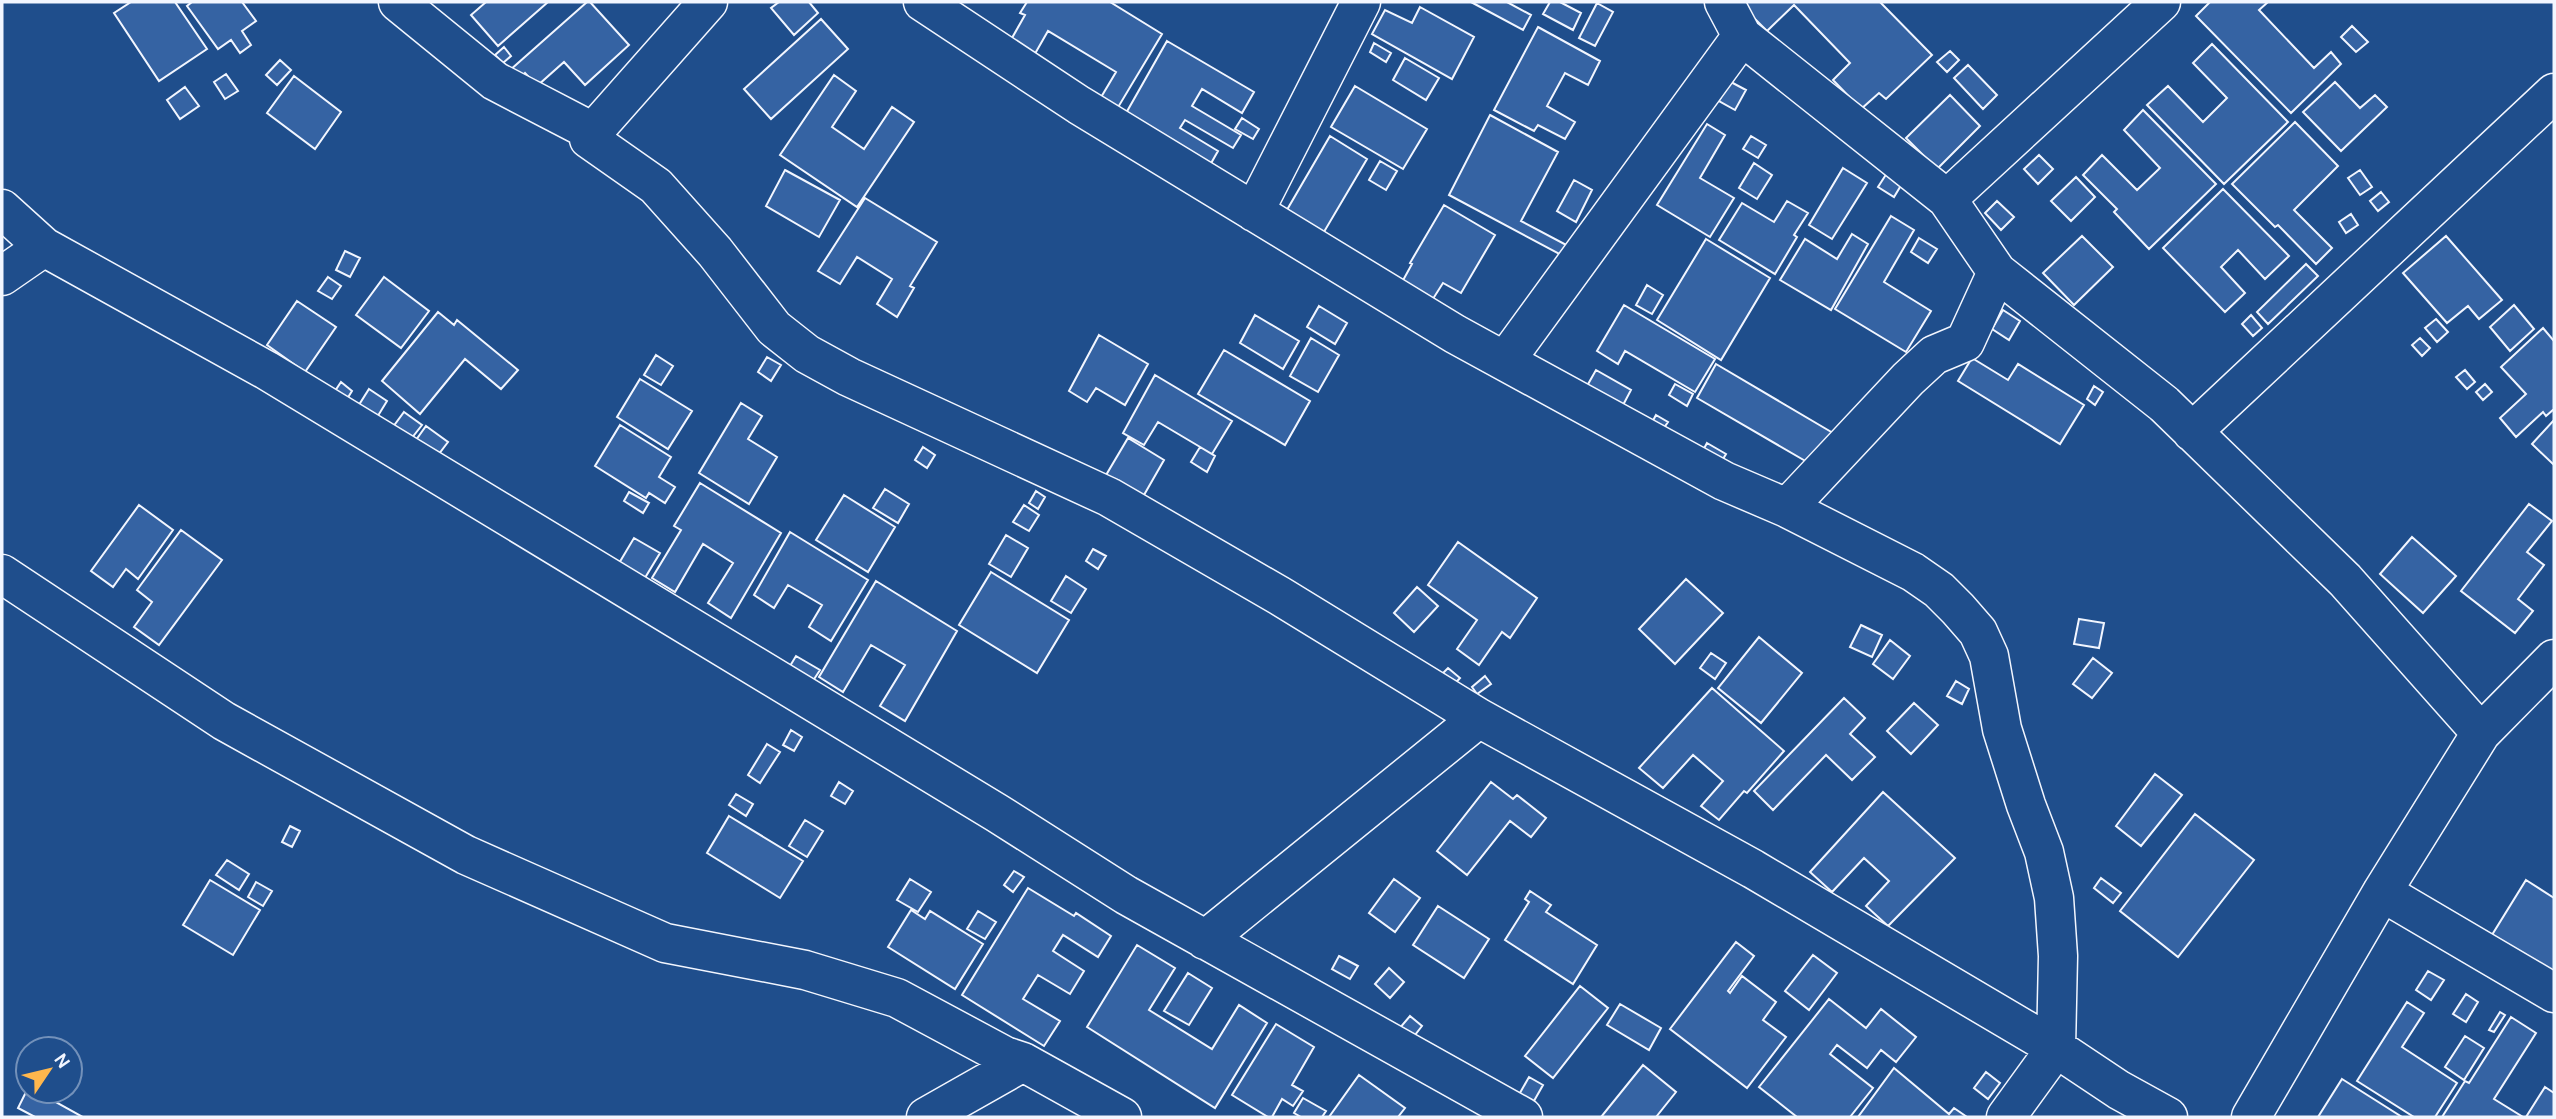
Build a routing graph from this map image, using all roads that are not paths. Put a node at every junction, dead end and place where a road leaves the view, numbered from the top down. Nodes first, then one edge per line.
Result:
1 (398, 2) edge
2 (708, 2) edge
3 (923, 2) edge
4 (1361, 2) edge
5 (1724, 2) edge
6 (2161, 2) edge
7 (1742, 36) junction
8 (2554, 93) edge
9 (593, 132) junction
10 (1947, 199) junction
11 (2, 209) edge
12 (1254, 212) junction
13 (44, 247) junction
14 (1997, 272) junction
15 (2, 276) edge
16 (1504, 361) junction
17 (2192, 432) junction
18 (1787, 508) junction
19 (2, 574) edge
20 (2554, 659) edge
21 (1479, 718) junction
22 (2481, 733) junction
23 (2382, 892) junction
24 (1205, 940) junction
25 (2554, 993) edge
26 (2056, 1048) junction
27 (1023, 1062) junction
28 (926, 1117) edge
29 (1122, 1117) edge
30 (1524, 1117) edge
31 (2006, 1117) edge
32 (2168, 1117) edge
33 (2251, 1117) edge

1 - 9 street
2 - 9 street
3 - 12 street
4 - 12 street
5 - 7 street
6 - 10 street
7 - 10 street
7 - 16 street
8 - 17 street
9 - 21 street
10 - 14 street
11 - 13 street
12 - 16 street
13 - 15 street
13 - 24 street
14 - 17 street
14 - 18 street
16 - 18 street
17 - 22 street
18 - 26 street
19 - 27 street
20 - 22 street
21 - 24 street
21 - 26 street
22 - 23 street
23 - 25 street
23 - 33 street
24 - 30 street
26 - 31 street
26 - 32 street
27 - 28 street
27 - 29 street

